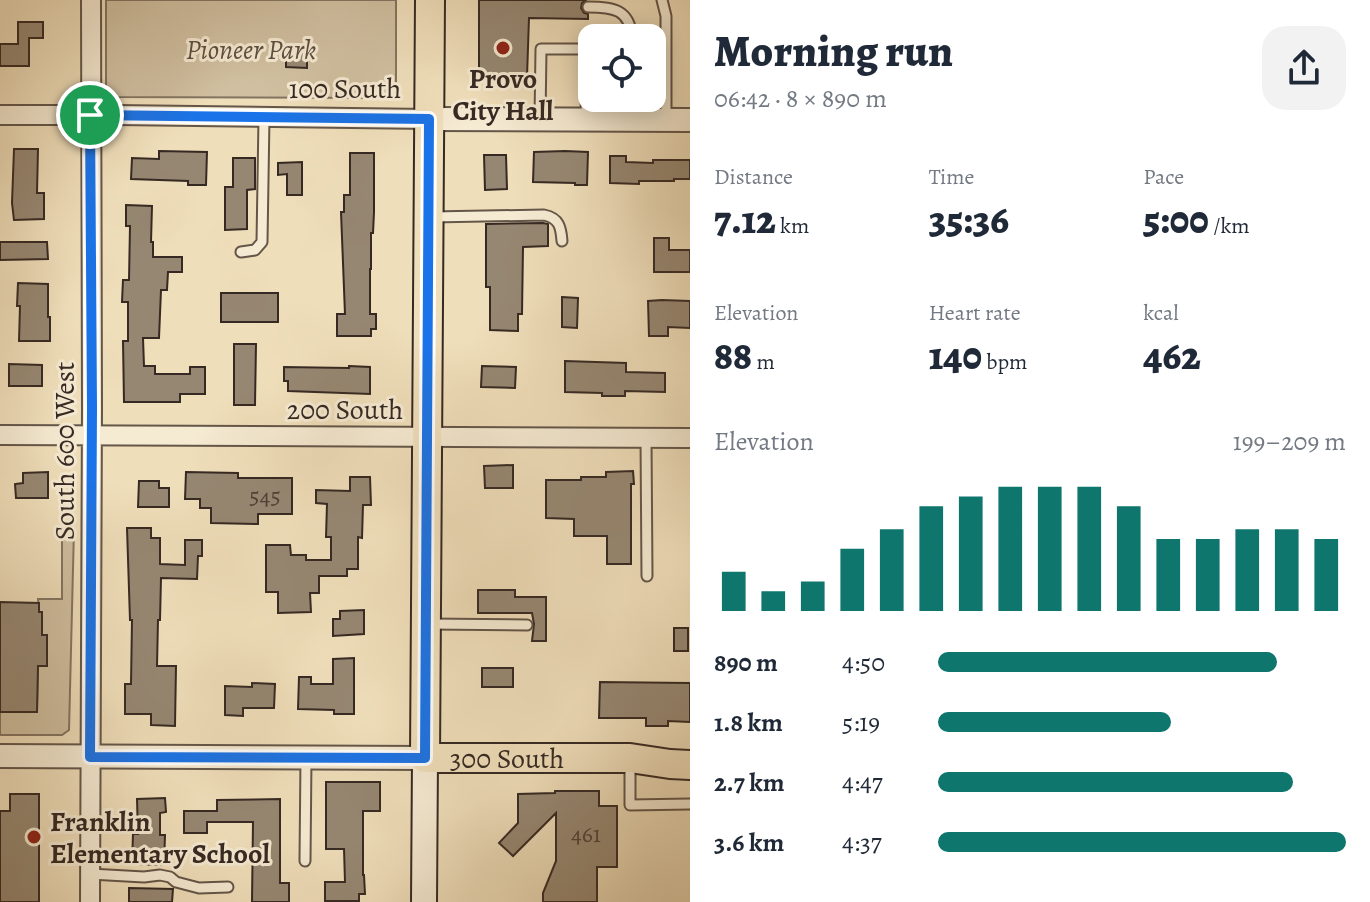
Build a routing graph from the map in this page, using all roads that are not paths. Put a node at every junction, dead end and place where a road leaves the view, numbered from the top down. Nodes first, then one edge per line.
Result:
1 (91, 0) edge
2 (430, 0) edge
3 (662, 0) edge
4 (588, 7) dead end
5 (628, 24) edge
6 (618, 112) edge
7 (641, 112) edge
8 (0, 115) edge
9 (90, 115) junction
10 (264, 118) junction
11 (429, 119) junction
12 (540, 119) junction
13 (586, 119) junction
14 (666, 120) junction
15 (690, 120) edge
16 (429, 217) junction
17 (562, 241) dead end
18 (241, 252) dead end
19 (0, 435) edge
20 (92, 436) junction
21 (427, 437) junction
22 (646, 438) junction
23 (690, 438) edge
24 (647, 576) dead end
25 (426, 624) junction
26 (527, 625) dead end
27 (690, 749) edge
28 (0, 756) edge
29 (90, 757) junction
30 (306, 758) junction
31 (425, 758) junction
32 (630, 758) junction
33 (690, 765) edge
34 (690, 804) edge
35 (305, 861) dead end
36 (90, 874) junction
37 (228, 887) dead end
38 (90, 902) edge
39 (424, 902) edge

1 - 9 street, South 600 West
2 - 11 main road
3 - 14 lane
4 - 5 lane
6 - 13 street, 100 South
7 - 14 street, 100 South
8 - 9 street, 100 South
9 - 10 street, 100 South
9 - 20 street, South 600 West
10 - 11 street, 100 South
10 - 18 lane
11 - 12 street, 100 South
11 - 16 main road
12 - 13 street, 100 South
12 - 13 lane
14 - 15 street, 100 South
16 - 17 lane
16 - 21 main road
19 - 20 street, 200 South
20 - 21 street, 200 South
20 - 29 street, South 600 West
21 - 22 street, 200 South
21 - 25 main road
22 - 23 street, 200 South
22 - 24 lane
25 - 26 lane
25 - 31 main road
27 - 32 main road, 300 South
28 - 29 street, 300 South
29 - 30 street, 300 South
29 - 36 street, South 600 West
30 - 31 street, 300 South
30 - 35 lane
31 - 32 main road, 300 South
31 - 39 main road
32 - 33 main road, 300 South
32 - 34 lane
36 - 37 lane
36 - 38 street, South 600 West

